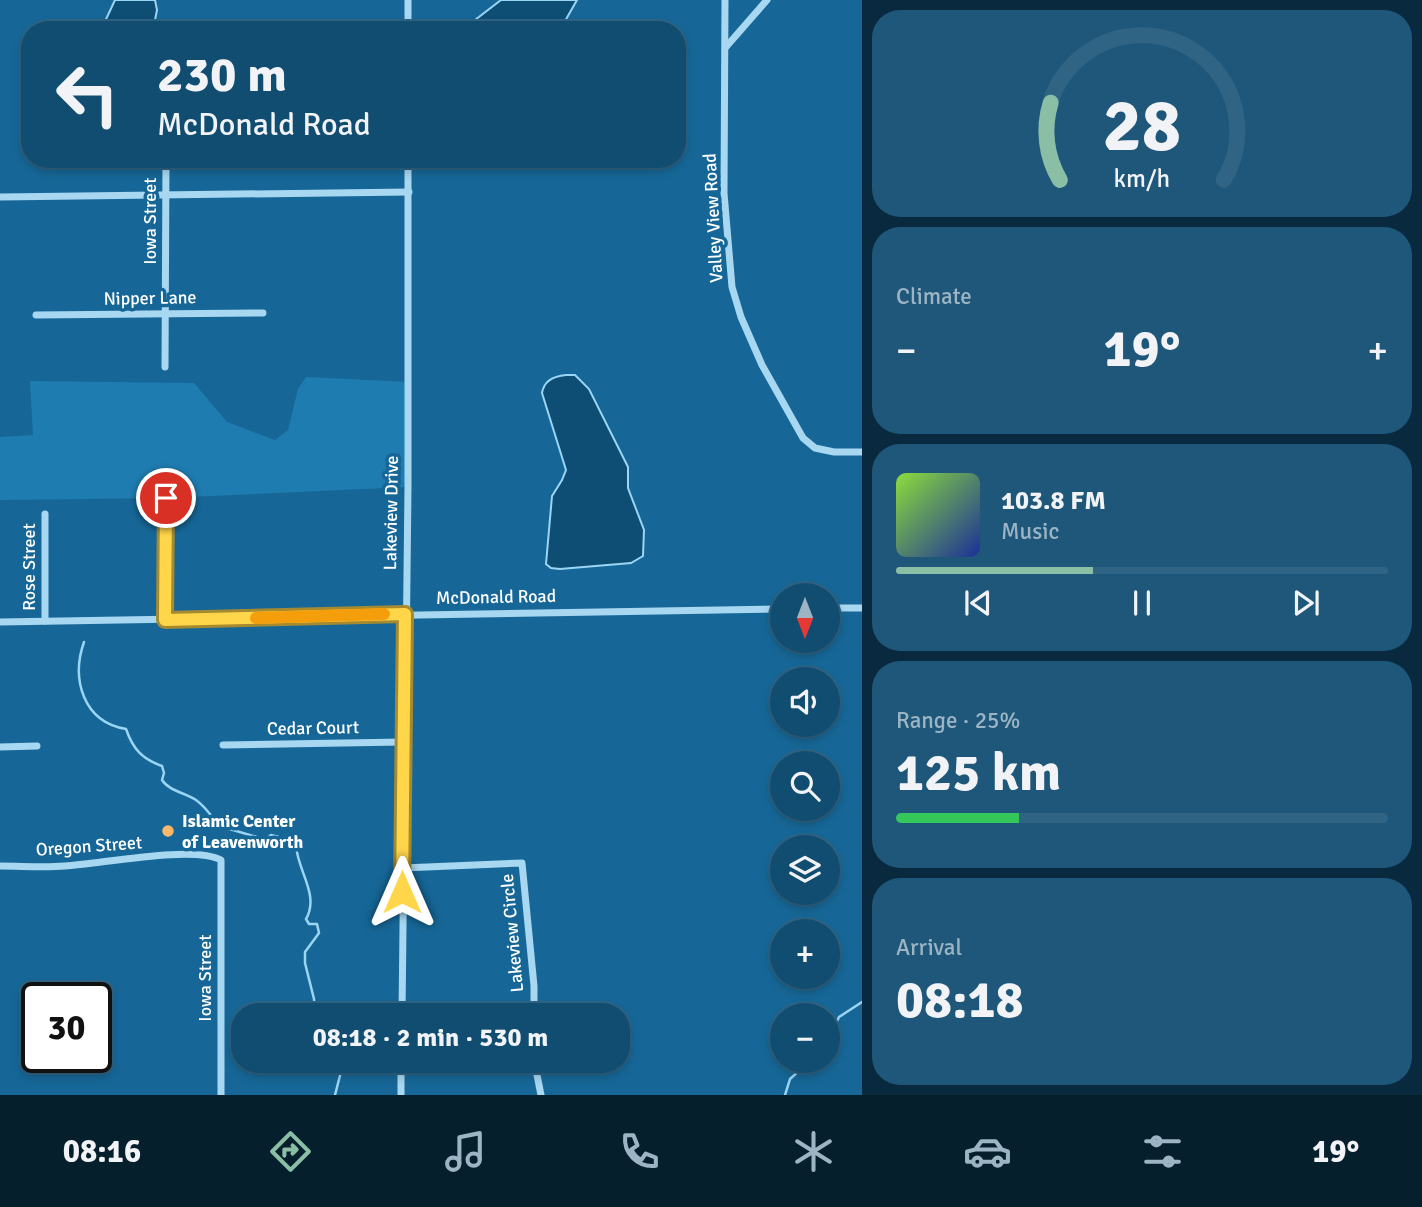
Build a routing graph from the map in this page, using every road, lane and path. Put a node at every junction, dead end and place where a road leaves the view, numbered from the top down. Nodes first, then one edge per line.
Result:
1 (408, 0) edge
2 (724, 0) edge
3 (766, 0) edge
4 (408, 21) edge
5 (726, 47) junction
6 (166, 168) edge
7 (408, 168) edge
8 (408, 192) junction
9 (165, 194) junction
10 (0, 197) edge
11 (165, 313) junction
12 (263, 313) dead end
13 (36, 314) dead end
14 (165, 367) dead end
15 (862, 452) edge
16 (166, 498) dead end
17 (45, 514) dead end
18 (840, 608) edge
19 (862, 608) edge
20 (770, 609) edge
21 (405, 614) junction
22 (165, 620) junction
23 (45, 621) junction
24 (0, 622) edge
25 (403, 742) junction
26 (223, 745) dead end
27 (37, 746) dead end
28 (0, 747) edge
29 (221, 860) joint
30 (0, 866) edge
31 (402, 868) junction
32 (402, 1003) edge
33 (534, 1003) edge
34 (401, 1073) edge
35 (537, 1073) edge
36 (221, 1095) edge
37 (401, 1095) edge
38 (541, 1095) edge

1 - 4 street
2 - 5 street, Valley View Road
3 - 5 street
5 - 15 street, Valley View Road
6 - 9 street, Iowa Street
7 - 8 street, Lakeview Drive
8 - 9 street
8 - 21 street, Lakeview Drive
9 - 10 street
9 - 11 street, Iowa Street
11 - 12 street, Nipper Lane
11 - 13 street, Nipper Lane
11 - 14 street, Iowa Street
16 - 22 street
17 - 23 street, Rose Street
18 - 19 street
20 - 21 street, McDonald Road
21 - 22 street, McDonald Road
21 - 25 street, Lakeview Drive
22 - 23 street, McDonald Road
23 - 24 street, McDonald Road
25 - 26 street, Cedar Court
25 - 31 street, Lakeview Drive
27 - 28 street
29 - 30 street, Oregon Street
29 - 36 street, Iowa Street
31 - 32 street
31 - 33 street, Lakeview Circle
34 - 37 street
35 - 38 street

